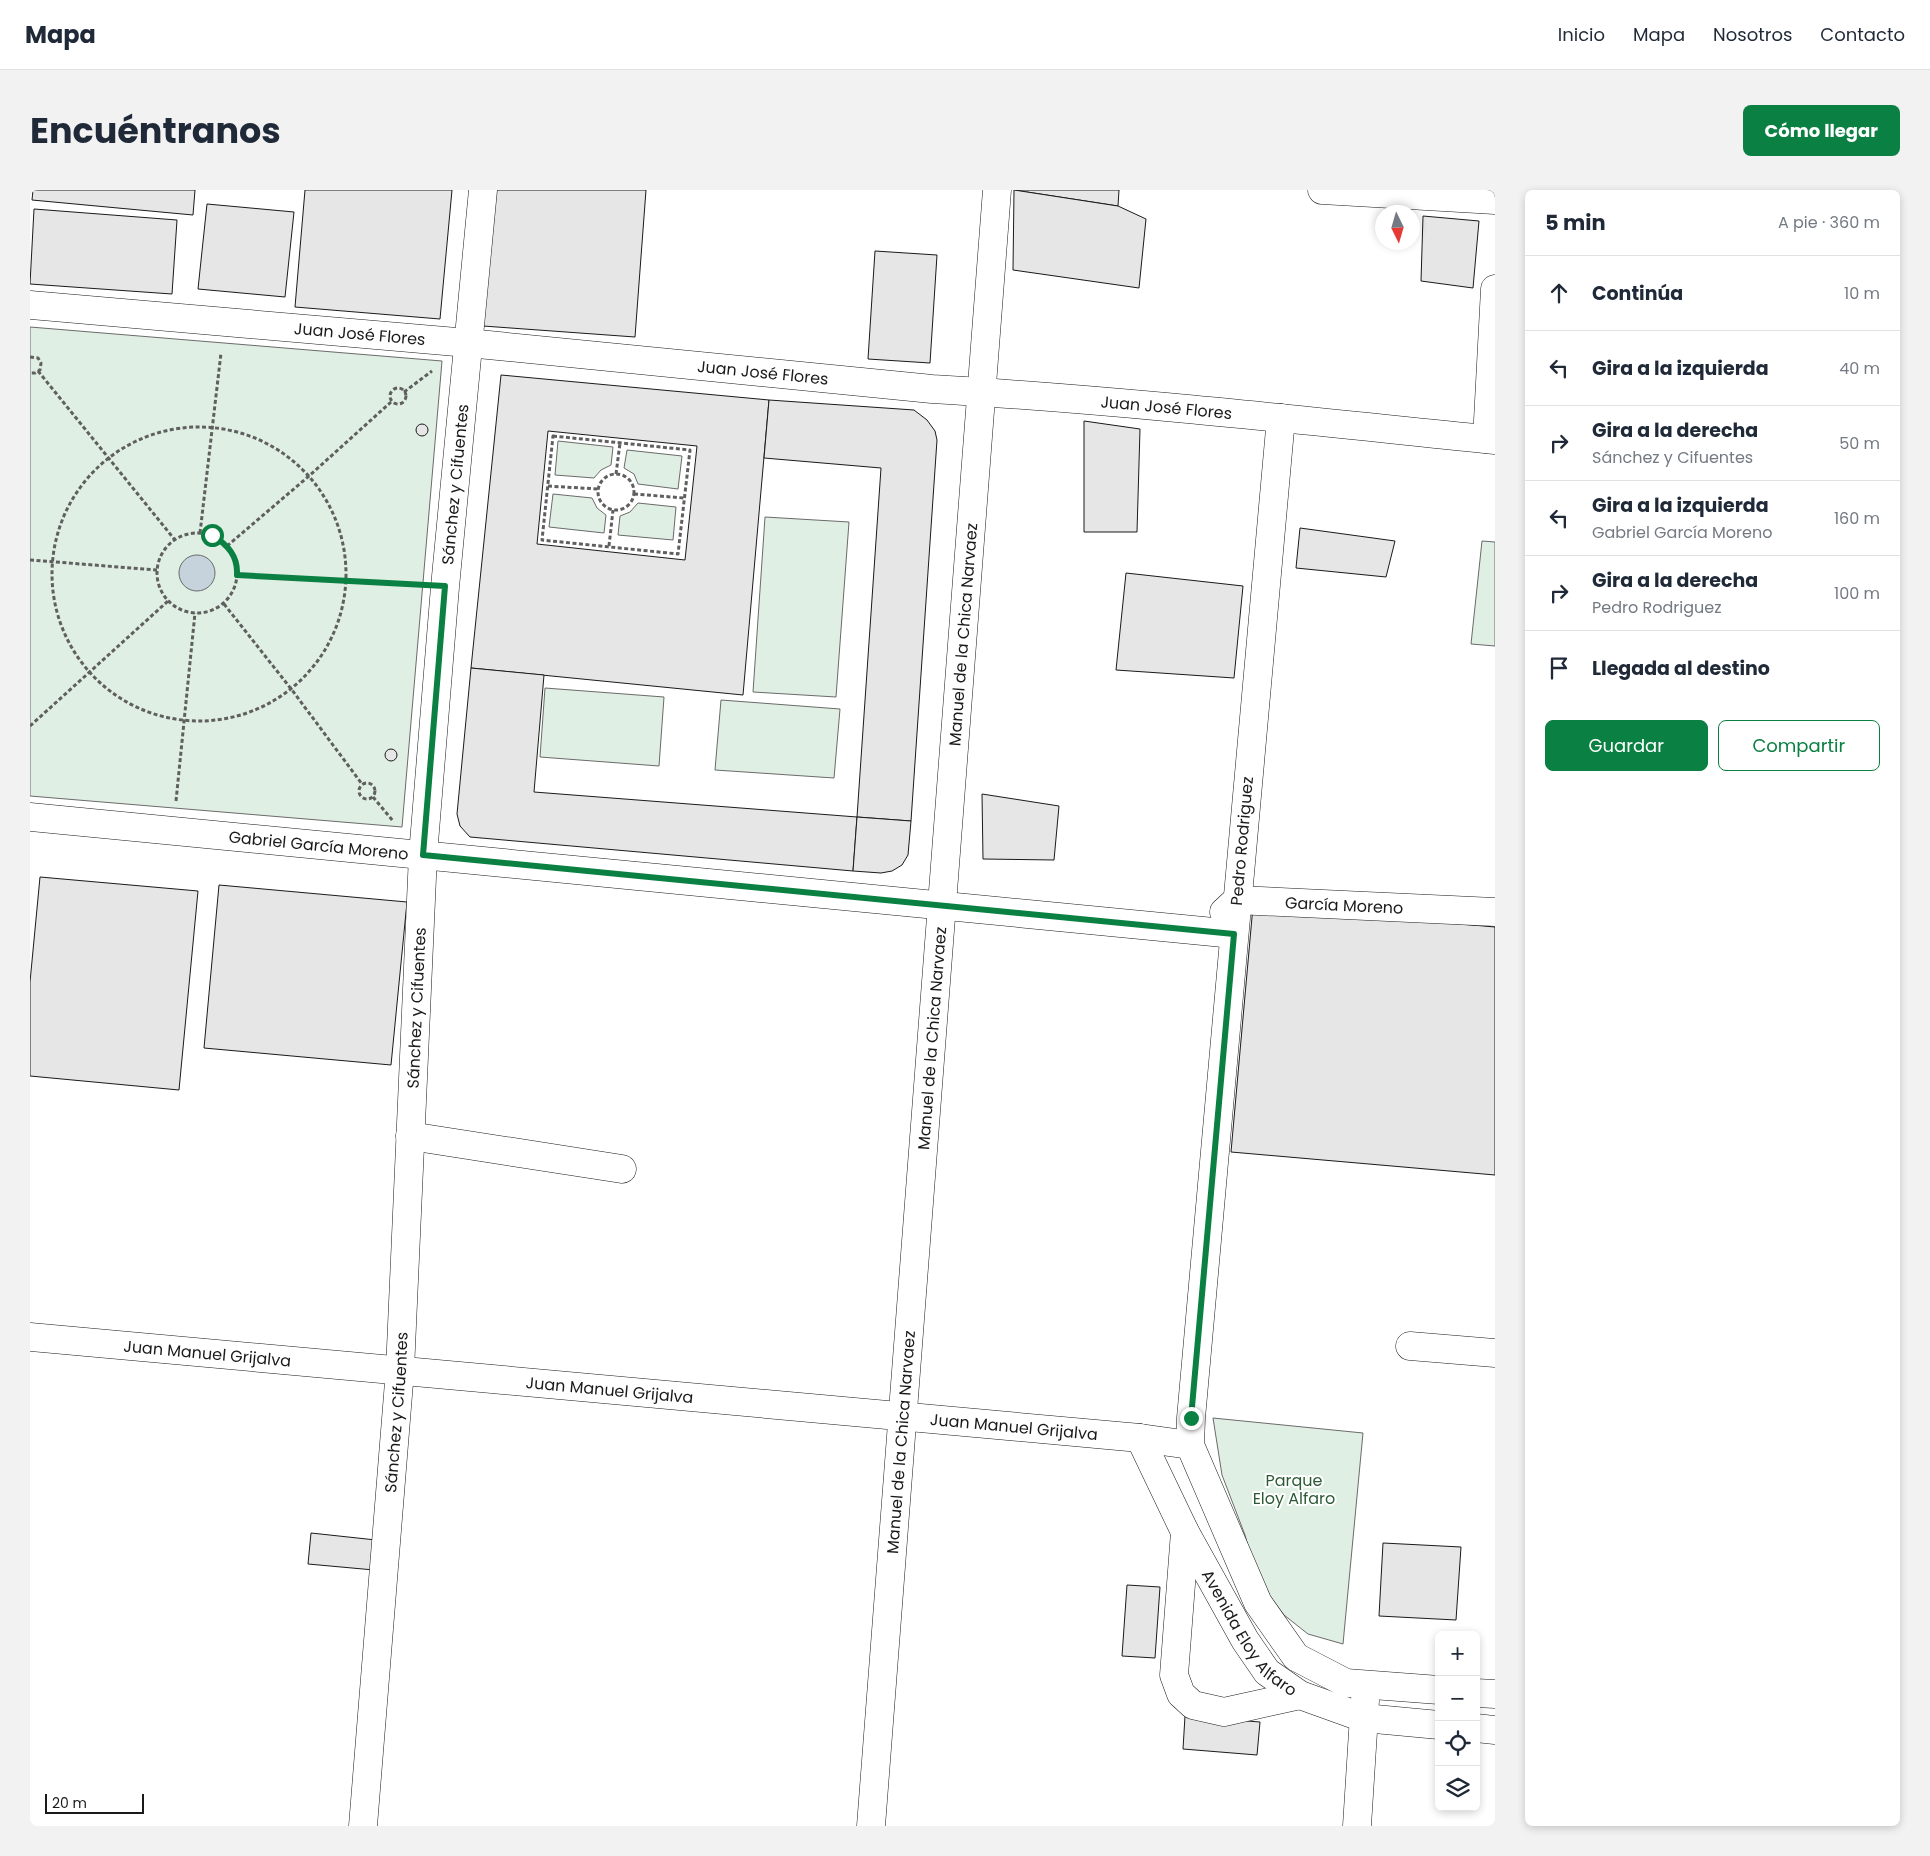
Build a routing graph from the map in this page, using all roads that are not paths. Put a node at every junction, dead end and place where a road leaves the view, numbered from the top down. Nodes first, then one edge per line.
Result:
1 (483, 190) edge
2 (997, 190) edge
3 (1322, 190) edge
4 (1495, 200) edge
5 (1495, 289) edge
6 (30, 305) edge
7 (468, 343) junction
8 (981, 392) junction
9 (1281, 418) junction
10 (1491, 440) edge
11 (30, 817) edge
12 (423, 855) junction
13 (1237, 900) junction
14 (942, 906) junction
15 (1495, 912) edge
16 (1206, 931) junction
17 (1234, 934) junction
18 (410, 1136) junction
19 (622, 1169) dead end
20 (30, 1337) edge
21 (1410, 1346) dead end
22 (1495, 1353) edge
23 (400, 1370) junction
24 (903, 1416) junction
25 (1140, 1438) junction
26 (1190, 1445) junction
27 (1185, 1532) junction
28 (1367, 1685) junction
29 (1435, 1690) edge
30 (1480, 1693) edge
31 (1495, 1694) edge
32 (1300, 1695) junction
33 (1364, 1718) junction
34 (1435, 1725) edge
35 (1480, 1728) edge
36 (1495, 1730) edge
37 (363, 1826) edge
38 (871, 1826) edge
39 (1357, 1826) edge

1 - 7 street, Sánchez y Cifuentes
2 - 8 street, Manuel de la Chica Narvaez
3 - 4 street
5 - 10 street
6 - 7 street, Juan José Flores
7 - 8 street, Juan José Flores
7 - 12 street, Sánchez y Cifuentes
8 - 9 street, Juan José Flores
8 - 14 street, Manuel de la Chica Narvaez
9 - 10 street, Juan José Flores
9 - 13 street, Pedro Rodriguez
11 - 12 street, Gabriel García Moreno
12 - 14 street, Gabriel García Moreno
12 - 18 street, Sánchez y Cifuentes
13 - 15 street, García Moreno
13 - 16 street
13 - 17 street, Pedro Rodriguez
14 - 16 street, Gabriel García Moreno
14 - 24 street, Manuel de la Chica Narvaez
16 - 17 street, Gabriel García Moreno
17 - 26 street, Pedro Rodriguez
18 - 19 street
18 - 23 street, Sánchez y Cifuentes
20 - 23 street, Juan Manuel Grijalva
21 - 22 street
23 - 24 street, Juan Manuel Grijalva
23 - 37 street, Sánchez y Cifuentes
24 - 25 street, Juan Manuel Grijalva
24 - 38 street, Manuel de la Chica Narvaez
25 - 26 street, Juan Manuel Grijalva
25 - 27 street, Avenida Eloy Alfaro
26 - 28 street, Avenida Eloy Alfaro
27 - 32 street, Avenida Eloy Alfaro
27 - 32 street
28 - 29 street, Avenida Eloy Alfaro
28 - 33 street
30 - 31 street
32 - 33 street, Avenida Eloy Alfaro
33 - 34 street, Avenida Eloy Alfaro
33 - 39 street
35 - 36 street

